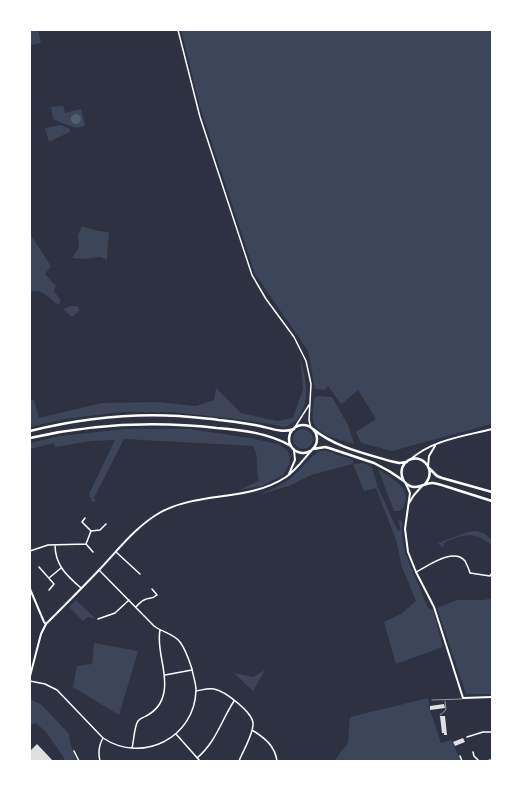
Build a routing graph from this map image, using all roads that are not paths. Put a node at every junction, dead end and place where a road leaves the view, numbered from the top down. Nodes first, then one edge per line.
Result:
1 (178, 30) edge
2 (310, 404) junction
3 (294, 428) junction
4 (312, 429) junction
5 (492, 429) edge
6 (30, 431) edge
7 (30, 438) edge
8 (291, 446) junction
9 (435, 446) junction
10 (294, 450) junction
11 (312, 450) junction
12 (408, 461) junction
13 (428, 466) junction
14 (287, 477) junction
15 (404, 482) junction
16 (425, 484) junction
17 (492, 492) edge
18 (492, 501) edge
19 (409, 504) junction
20 (85, 518) dead end
21 (106, 524) dead end
22 (91, 531) junction
23 (86, 544) junction
24 (55, 545) junction
25 (30, 552) edge
26 (93, 552) dead end
27 (116, 552) junction
28 (39, 567) dead end
29 (61, 568) junction
30 (99, 570) junction
31 (416, 572) junction
32 (140, 574) dead end
33 (492, 574) edge
34 (49, 578) junction
35 (81, 588) junction
36 (30, 589) edge
37 (152, 589) dead end
38 (49, 590) dead end
39 (129, 600) junction
40 (136, 607) junction
41 (98, 619) dead end
42 (46, 624) junction
43 (160, 630) junction
44 (31, 663) edge
45 (192, 670) junction
46 (165, 675) junction
47 (30, 676) edge
48 (30, 681) edge
49 (196, 691) junction
50 (492, 697) edge
51 (464, 698) junction
52 (432, 700) dead end
53 (445, 700) junction
54 (234, 701) junction
55 (440, 715) dead end
56 (482, 729) dead end
57 (252, 730) junction
58 (483, 732) junction
59 (492, 732) edge
60 (176, 734) junction
61 (467, 737) dead end
62 (103, 738) junction
63 (132, 748) junction
64 (74, 751) dead end
65 (473, 752) dead end
66 (460, 756) dead end
67 (197, 758) junction
68 (79, 761) edge
69 (100, 761) edge
70 (200, 761) edge
71 (239, 761) edge
72 (277, 761) edge
73 (462, 761) edge
74 (479, 761) edge

1 - 2 street
2 - 3 street
2 - 4 street
3 - 4 highway
3 - 6 highway
3 - 8 highway
4 - 11 highway
4 - 12 highway
5 - 9 main road
7 - 8 highway
8 - 10 highway
9 - 12 main road
9 - 13 main road
10 - 11 highway
10 - 14 main road
11 - 14 main road
11 - 15 highway
12 - 13 highway
12 - 15 highway
13 - 16 highway
13 - 17 highway
14 - 27 main road
15 - 16 highway
15 - 19 main road
16 - 18 highway
16 - 19 main road
19 - 31 main road
20 - 22 street
21 - 22 street
22 - 23 street
23 - 24 street
23 - 26 street
24 - 25 street
24 - 29 street
27 - 30 main road
27 - 32 street
28 - 34 street
29 - 34 street
29 - 35 street
30 - 35 main road
30 - 39 street
31 - 33 street
31 - 51 main road
34 - 38 street
35 - 42 main road
36 - 42 main road
37 - 40 street
39 - 40 street
39 - 41 street
40 - 43 street
42 - 44 main road
43 - 45 street
43 - 46 street
44 - 47 main road
45 - 46 street
45 - 49 street
46 - 63 street
48 - 62 street
49 - 54 street
49 - 60 street
50 - 51 main road
51 - 53 lane
52 - 53 lane
53 - 55 lane
54 - 57 street
54 - 67 street
56 - 58 street
57 - 71 street
57 - 72 street
58 - 59 street
58 - 61 street
60 - 63 street
60 - 67 street
62 - 63 street
62 - 69 street
64 - 68 street
65 - 74 street
66 - 73 street
67 - 70 street

